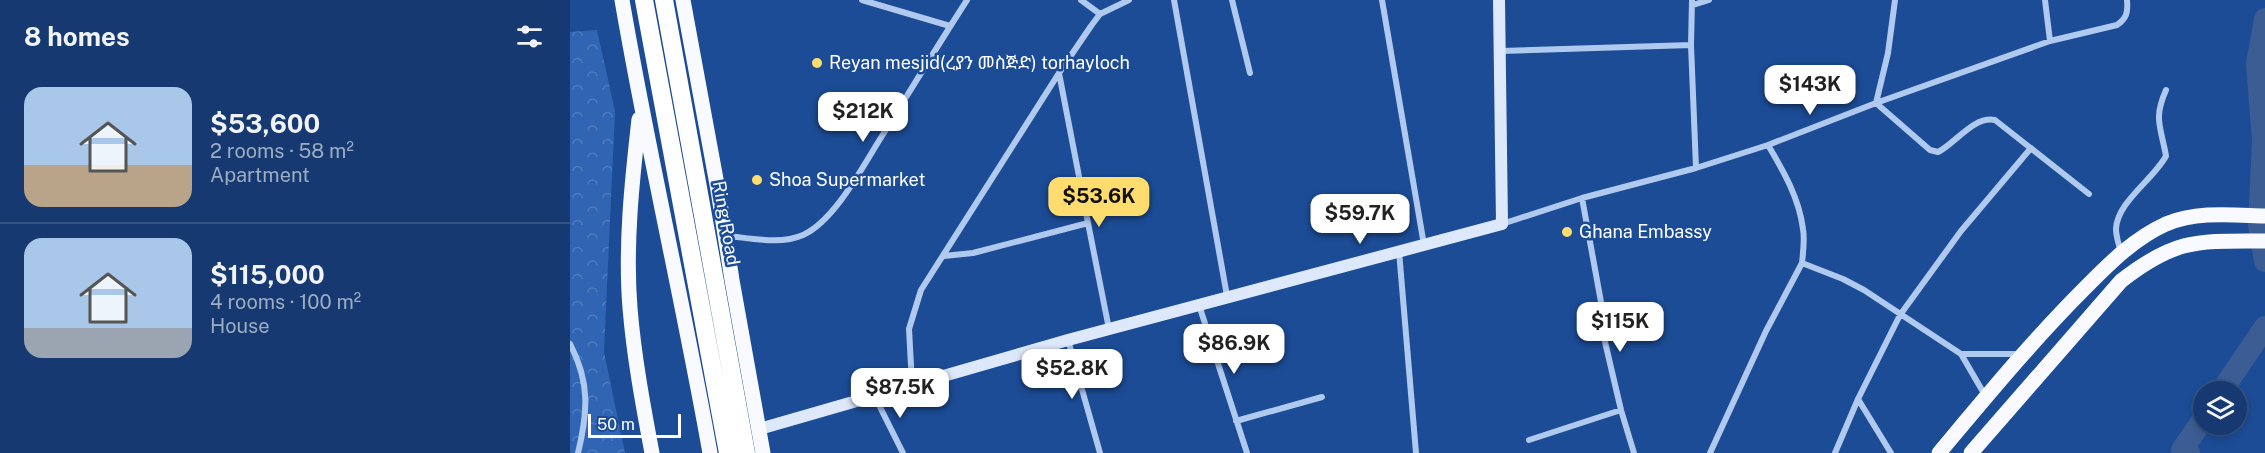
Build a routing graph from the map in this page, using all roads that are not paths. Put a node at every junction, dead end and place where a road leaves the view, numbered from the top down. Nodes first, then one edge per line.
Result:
1 (622, 0) edge
2 (644, 0) edge
3 (664, 0) edge
4 (683, 0) edge
5 (862, 0) edge
6 (967, 0) edge
7 (1081, 0) edge
8 (1129, 0) edge
9 (1174, 0) edge
10 (1232, 0) edge
11 (1382, 0) edge
12 (1499, 0) edge
13 (1708, 0) edge
14 (1896, 0) edge
15 (2044, 0) edge
16 (2127, 0) edge
17 (1693, 3) edge
18 (1100, 14) junction
19 (950, 26) junction
20 (2050, 41) junction
21 (1691, 45) junction
22 (1501, 51) junction
23 (1059, 73) junction
24 (1250, 73) dead end
25 (2166, 90) dead end
26 (1876, 103) junction
27 (640, 107) junction
28 (1768, 145) junction
29 (2031, 148) junction
30 (1696, 168) junction
31 (2089, 194) dead end
32 (1582, 198) junction
33 (2265, 216) edge
34 (1088, 223) junction
35 (1502, 224) junction
36 (726, 236) junction
37 (2265, 241) edge
38 (1425, 246) junction
39 (1399, 251) junction
40 (2121, 253) junction
41 (944, 255) junction
42 (1802, 263) junction
43 (1227, 296) junction
44 (1199, 304) junction
45 (1900, 315) junction
46 (1109, 329) junction
47 (1068, 340) junction
48 (570, 344) edge
49 (2022, 353) junction
50 (1961, 354) junction
51 (912, 384) junction
52 (874, 395) junction
53 (1322, 397) dead end
54 (1986, 397) junction
55 (1858, 399) junction
56 (1621, 410) junction
57 (1236, 421) junction
58 (759, 429) junction
59 (1529, 440) dead end
60 (1708, 452) edge
61 (578, 453) edge
62 (652, 453) edge
63 (710, 453) edge
64 (728, 453) edge
65 (746, 453) edge
66 (763, 453) edge
67 (903, 453) edge
68 (1100, 453) edge
69 (1247, 453) edge
70 (1416, 453) edge
71 (1634, 453) edge
72 (1835, 453) edge
73 (1891, 453) edge
74 (1939, 453) edge
75 (1971, 453) edge

1 - 27 main road
2 - 64 highway
3 - 65 highway, Ring Road
4 - 36 main road
5 - 19 street
6 - 19 street
7 - 18 street
8 - 18 street
9 - 43 street
10 - 24 street
11 - 38 street
12 - 22 street
13 - 17 street
14 - 26 street
15 - 20 street
16 - 20 street
17 - 21 street
18 - 23 street
19 - 36 street
20 - 26 street
21 - 22 street
21 - 30 street
22 - 35 street
23 - 34 street
23 - 41 street
25 - 40 street
26 - 28 street
26 - 29 street
27 - 62 main road
27 - 63 main road
28 - 30 street
28 - 42 street
29 - 31 street
29 - 45 street
30 - 32 street
32 - 35 street
32 - 56 street
33 - 40 main road
34 - 41 street
34 - 46 street
35 - 38 street
36 - 58 main road
37 - 75 main road
38 - 39 street
39 - 43 street
39 - 70 street
40 - 49 main road
41 - 51 street
42 - 45 street
42 - 60 street
43 - 44 street
44 - 46 street
44 - 57 street
45 - 50 street
45 - 55 street
46 - 47 street
47 - 51 street
47 - 68 street
48 - 61 street
49 - 50 street
49 - 54 main road
50 - 54 street
51 - 52 street
52 - 58 street
52 - 67 street
53 - 57 street
54 - 74 main road
55 - 72 street
55 - 73 street
56 - 59 street
56 - 71 street
57 - 69 street
58 - 66 main road

